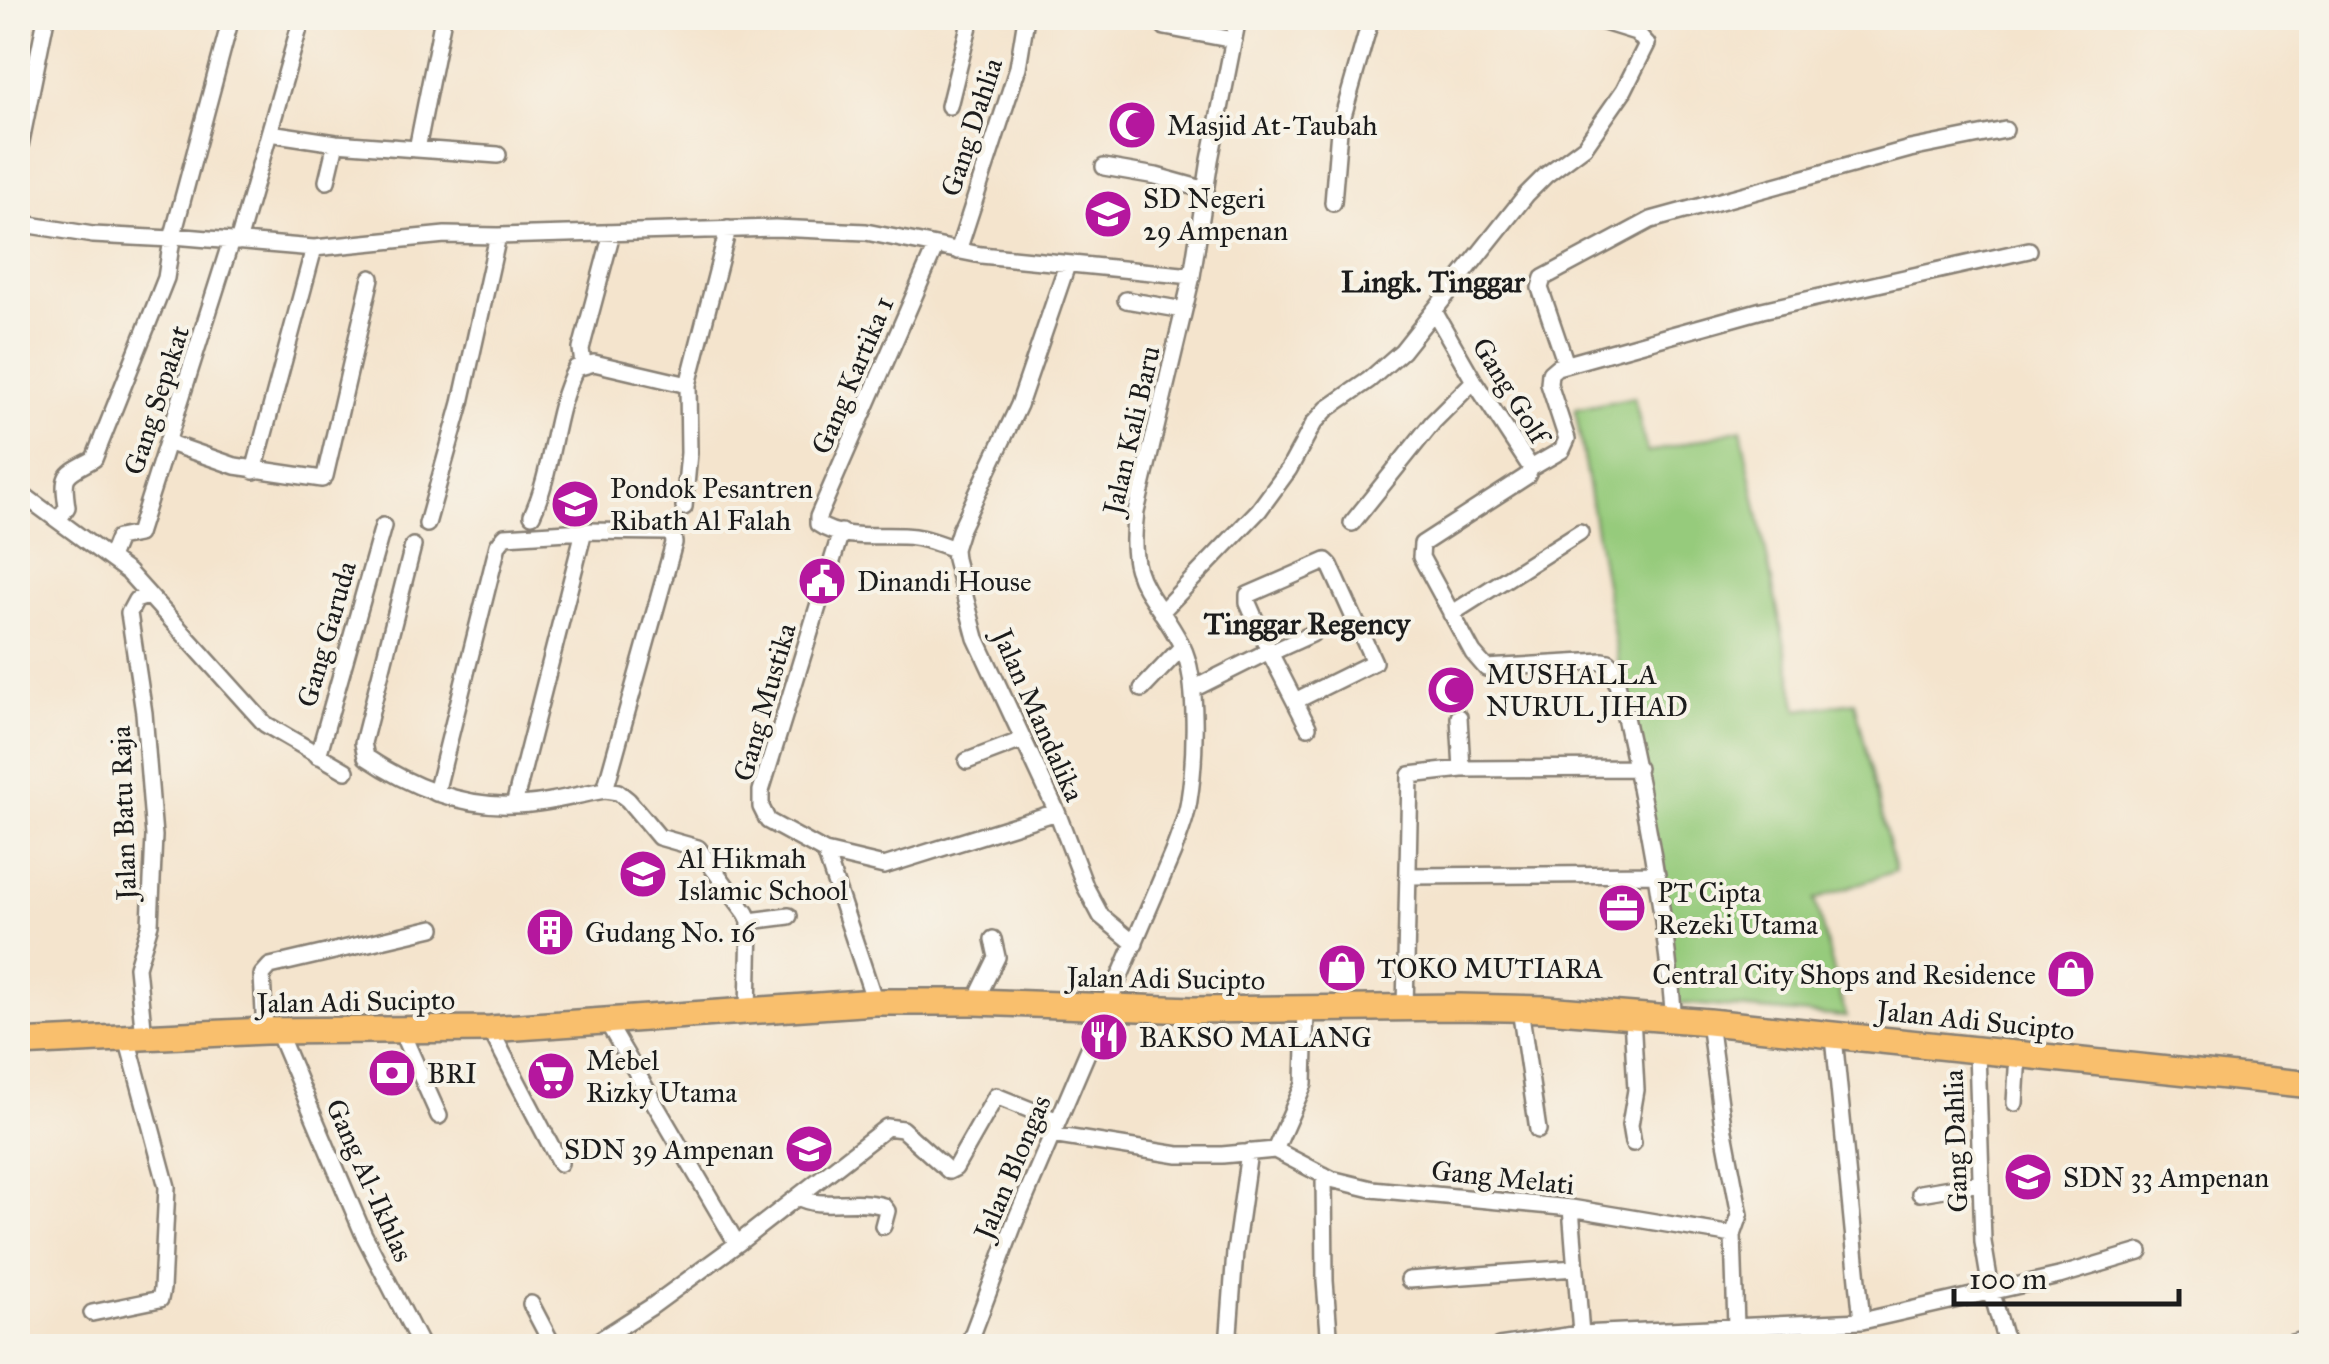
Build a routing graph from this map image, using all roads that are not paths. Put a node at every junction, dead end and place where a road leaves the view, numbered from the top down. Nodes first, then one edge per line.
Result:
1 (46, 18) edge
2 (231, 18) edge
3 (302, 18) edge
4 (443, 18) edge
5 (972, 18) edge
6 (1026, 18) edge
7 (1238, 18) edge
8 (1371, 18) edge
9 (1591, 18) edge
10 (1165, 28) dead end
11 (1234, 40) junction
12 (949, 106) dead end
13 (2006, 130) dead end
14 (270, 133) junction
15 (336, 143) junction
16 (417, 149) junction
17 (498, 154) dead end
18 (18, 156) edge
19 (1104, 167) dead end
20 (328, 181) dead end
21 (1206, 190) junction
22 (1333, 203) dead end
23 (18, 223) edge
24 (728, 230) junction
25 (612, 233) junction
26 (498, 236) junction
27 (173, 238) junction
28 (234, 242) junction
29 (314, 248) junction
30 (935, 248) junction
31 (2029, 250) dead end
32 (958, 251) junction
33 (1067, 266) junction
34 (1192, 276) junction
35 (371, 278) dead end
36 (1126, 300) dead end
37 (1184, 310) junction
38 (1435, 313) junction
39 (583, 364) junction
40 (1566, 364) junction
41 (1474, 381) junction
42 (688, 385) junction
43 (168, 444) junction
44 (1531, 468) junction
45 (254, 471) junction
46 (18, 491) edge
47 (684, 508) dead end
48 (532, 515) dead end
49 (59, 518) junction
50 (1352, 523) dead end
51 (427, 524) dead end
52 (383, 526) dead end
53 (584, 531) junction
54 (841, 532) junction
55 (1580, 532) dead end
56 (413, 546) dead end
57 (954, 549) junction
58 (110, 558) junction
59 (148, 596) junction
60 (1161, 612) junction
61 (1451, 614) junction
62 (1312, 634) dead end
63 (1182, 647) junction
64 (1269, 652) junction
65 (1142, 689) dead end
66 (1193, 689) junction
67 (1295, 701) junction
68 (1459, 718) dead end
69 (1308, 726) dead end
70 (1022, 740) junction
71 (318, 756) junction
72 (967, 760) dead end
73 (1638, 768) junction
74 (1462, 770) junction
75 (346, 771) dead end
76 (605, 790) junction
77 (436, 792) junction
78 (514, 806) junction
79 (1057, 812) junction
80 (825, 852) junction
81 (1657, 874) junction
82 (1408, 876) junction
83 (789, 916) dead end
84 (750, 921) junction
85 (434, 928) dead end
86 (994, 938) dead end
87 (1136, 944) junction
88 (874, 1002) junction
89 (975, 1002) junction
90 (1105, 1008) junction
91 (1306, 1009) junction
92 (1405, 1009) junction
93 (1520, 1009) junction
94 (748, 1012) junction
95 (1632, 1016) junction
96 (1674, 1020) junction
97 (607, 1022) junction
98 (1709, 1022) junction
99 (490, 1029) junction
100 (401, 1030) junction
101 (271, 1031) junction
102 (1834, 1036) junction
103 (136, 1037) junction
104 (18, 1043) edge
105 (1977, 1051) junction
106 (2018, 1054) junction
107 (2312, 1084) edge
108 (2015, 1102) dead end
109 (439, 1116) dead end
110 (1055, 1128) junction
111 (1538, 1130) dead end
112 (1633, 1143) dead end
113 (1275, 1150) junction
114 (1249, 1152) junction
115 (560, 1162) dead end
116 (1324, 1175) junction
117 (1980, 1184) junction
118 (1920, 1193) dead end
119 (798, 1197) junction
120 (1571, 1208) junction
121 (883, 1226) dead end
122 (1734, 1235) junction
123 (736, 1244) junction
124 (2140, 1252) dead end
125 (1575, 1268) junction
126 (1410, 1280) dead end
127 (1991, 1290) junction
128 (532, 1304) dead end
129 (92, 1313) dead end
130 (1862, 1321) junction
131 (1736, 1326) junction
132 (2312, 1339) edge
133 (1581, 1340) edge
134 (421, 1346) edge
135 (552, 1346) edge
136 (590, 1346) edge
137 (968, 1346) edge
138 (1228, 1346) edge
139 (1330, 1346) edge
140 (1498, 1346) edge
141 (2007, 1346) edge
142 (2285, 1346) edge

1 - 18 street
2 - 27 street
3 - 14 street, Gang Sepakat
4 - 16 street
5 - 12 street
6 - 32 street, Gang Dahlia
7 - 11 street, Jalan Kali Baru
8 - 22 street
9 - 38 street
10 - 11 street
11 - 21 street, Jalan Kali Baru
13 - 40 street
14 - 15 street
14 - 28 street, Gang Sepakat
15 - 16 street
15 - 20 street
16 - 17 street
19 - 21 street
21 - 34 street, Jalan Kali Baru
23 - 27 street
24 - 25 street
24 - 30 street
24 - 42 street
25 - 26 street
25 - 39 street
26 - 29 street
26 - 51 street
27 - 28 street
27 - 49 street
28 - 29 street
28 - 43 street, Gang Sepakat
29 - 45 street
30 - 32 street
30 - 54 street, Gang Kartika 1
31 - 40 street
32 - 33 street
33 - 34 street
33 - 57 street
34 - 37 street, Jalan Kali Baru
35 - 45 street
36 - 37 street
37 - 60 street, Jalan Kali Baru
38 - 41 street, Gang Golf
38 - 60 street
39 - 42 street
39 - 48 street
40 - 44 street
41 - 44 street, Gang Golf
41 - 50 street
42 - 47 street
43 - 45 street
43 - 58 street, Gang Sepakat
44 - 61 street, Gang Golf
46 - 49 street
49 - 58 street
52 - 71 street, Gang Garuda
53 - 76 street
53 - 77 street
53 - 78 street
54 - 57 street
54 - 80 street, Gang Mustika
55 - 61 street
56 - 77 street
57 - 70 street, Jalan Mandalika
58 - 59 street
59 - 71 street
59 - 103 street, Jalan Batu Raja
60 - 63 street, Jalan Kali Baru
61 - 73 street, Gang Golf
62 - 64 street
63 - 65 street
63 - 66 street, Jalan Kali Baru
64 - 66 street
64 - 67 street
64 - 67 street
66 - 87 street, Jalan Kali Baru
67 - 69 street
68 - 74 street
70 - 72 street
70 - 79 street, Jalan Mandalika
71 - 75 street
73 - 74 street
73 - 81 street
74 - 82 street
76 - 78 street
76 - 84 street
77 - 78 street
79 - 80 street, Gang Mustika
79 - 87 street, Jalan Mandalika
80 - 88 street
81 - 82 street
81 - 96 street
82 - 92 street
83 - 84 street
84 - 94 street
85 - 101 street, Gang Al-Ikhlas
86 - 89 street
87 - 90 street, Jalan Kali Baru
88 - 89 highway, Jalan Adi Sucipto
88 - 94 highway, Jalan Adi Sucipto
89 - 90 highway, Jalan Adi Sucipto
90 - 91 highway, Jalan Adi Sucipto
90 - 110 street, Jalan Blongas
91 - 92 highway, Jalan Adi Sucipto
91 - 113 street
92 - 93 highway, Jalan Adi Sucipto
93 - 95 highway, Jalan Adi Sucipto
93 - 111 street
94 - 97 highway, Jalan Adi Sucipto
95 - 96 highway, Jalan Adi Sucipto
95 - 112 street
96 - 98 highway, Jalan Adi Sucipto
97 - 99 highway, Jalan Adi Sucipto
97 - 123 street
98 - 102 highway, Jalan Adi Sucipto
98 - 122 street
99 - 100 highway, Jalan Adi Sucipto
99 - 115 street
100 - 101 highway, Jalan Adi Sucipto
100 - 109 street
101 - 103 highway, Jalan Adi Sucipto
101 - 134 street, Gang Al-Ikhlas
102 - 105 highway, Jalan Adi Sucipto
102 - 130 street
103 - 104 highway, Jalan Adi Sucipto
103 - 129 street
105 - 106 highway, Jalan Adi Sucipto
105 - 117 street, Gang Dahlia
106 - 107 highway, Jalan Adi Sucipto
106 - 108 street
110 - 114 street
110 - 119 street
110 - 137 street, Jalan Blongas
113 - 114 street
113 - 116 street, Gang Melati
114 - 138 street
116 - 120 street, Gang Melati
116 - 139 street
117 - 118 street
117 - 127 street, Gang Dahlia
119 - 121 street
119 - 123 street
120 - 122 street, Gang Melati
120 - 125 street
122 - 131 street
123 - 136 street
124 - 127 street
125 - 126 street
125 - 133 street
127 - 130 street
127 - 141 street, Gang Dahlia
128 - 135 street
130 - 131 street
131 - 133 street
132 - 142 street
133 - 140 street

